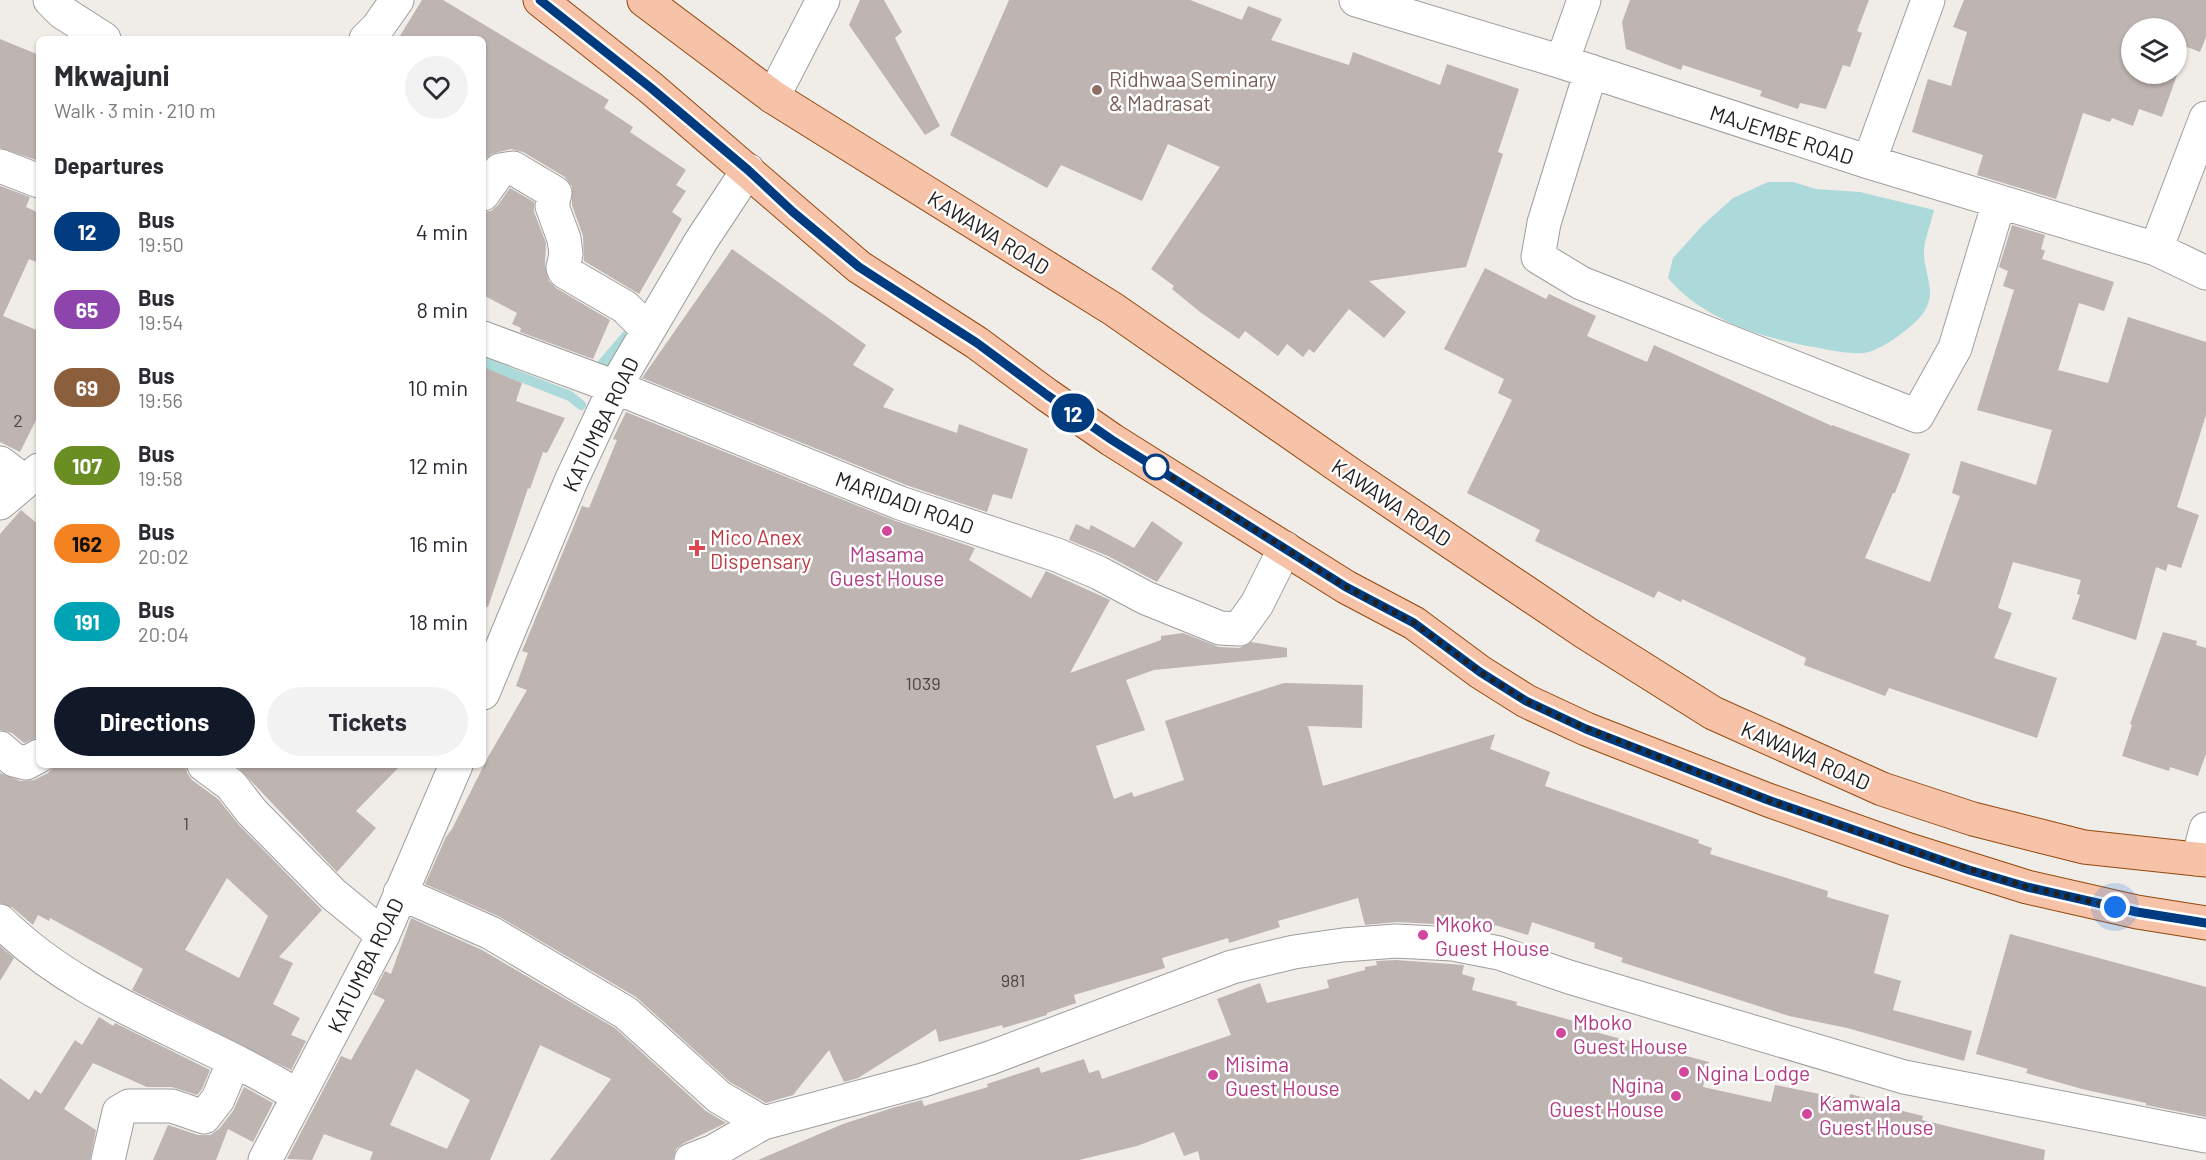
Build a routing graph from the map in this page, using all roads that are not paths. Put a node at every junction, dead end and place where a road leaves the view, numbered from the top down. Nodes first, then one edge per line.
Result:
1 (50, 0) edge
2 (397, 0) edge
3 (540, 0) edge
4 (644, 0) edge
5 (823, 0) edge
6 (1356, 0) edge
7 (1584, 0) edge
8 (1928, 0) edge
9 (99, 36) edge
10 (369, 36) edge
11 (1576, 67) junction
12 (774, 97) junction
13 (2206, 118) edge
14 (1869, 162) junction
15 (0, 166) edge
16 (748, 170) junction
17 (36, 180) edge
18 (486, 190) edge
19 (1999, 202) junction
20 (2156, 249) junction
21 (2206, 273) edge
22 (648, 330) junction
23 (486, 339) edge
24 (615, 387) junction
25 (21, 472) edge
26 (0, 503) edge
27 (1285, 548) junction
28 (486, 686) edge
29 (0, 748) edge
30 (36, 758) edge
31 (208, 768) edge
32 (455, 768) edge
33 (2203, 849) edge
34 (400, 893) junction
35 (0, 921) edge
36 (2206, 923) edge
37 (383, 936) junction
38 (234, 1061) junction
39 (298, 1096) junction
40 (763, 1123) junction
41 (2206, 1136) edge
42 (108, 1160) edge
43 (265, 1160) edge
44 (691, 1160) edge

1 - 9 street
2 - 10 street
3 - 16 main road
4 - 12 main road, KAWAWA ROAD
5 - 12 street
6 - 11 street, MAJEMBE ROAD
7 - 11 street
8 - 14 street
11 - 14 street, MAJEMBE ROAD
11 - 19 street
12 - 33 main road, KAWAWA ROAD
13 - 20 street
14 - 19 street, MAJEMBE ROAD
15 - 17 street
16 - 22 street, KATUMBA ROAD
16 - 27 main road
18 - 22 street
19 - 20 street, MAJEMBE ROAD
20 - 21 street, MAJEMBE ROAD
22 - 24 street, KATUMBA ROAD
23 - 24 street, MARIDADI ROAD
24 - 27 street, MARIDADI ROAD
24 - 28 street, KATUMBA ROAD
25 - 26 street
27 - 36 main road
29 - 30 street
31 - 37 street
32 - 34 street, KATUMBA ROAD
34 - 37 street, KATUMBA ROAD
34 - 40 street
35 - 38 street
37 - 39 street, KATUMBA ROAD
38 - 39 street
38 - 42 street
39 - 43 street, KATUMBA ROAD
40 - 41 street
40 - 44 street

